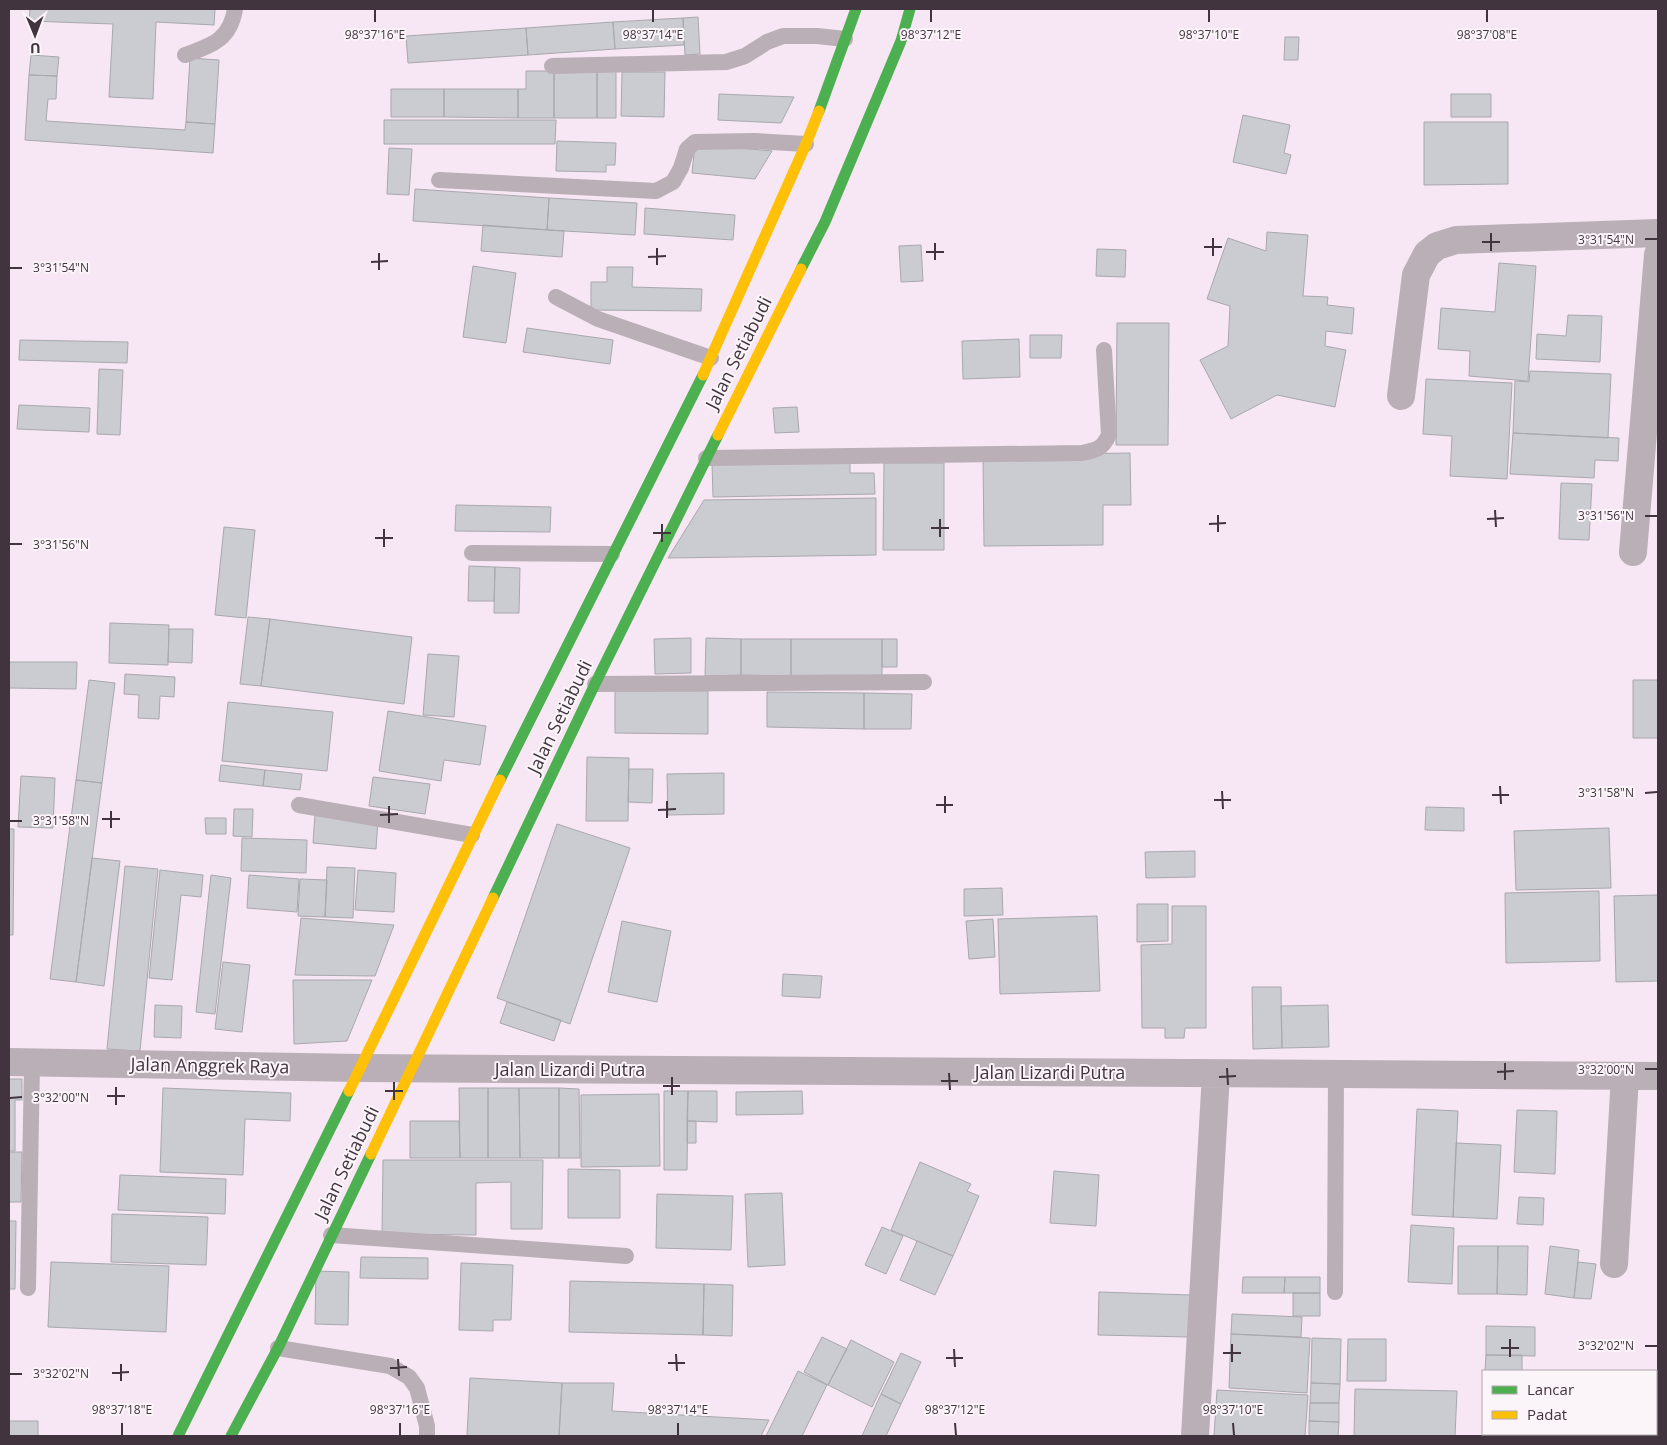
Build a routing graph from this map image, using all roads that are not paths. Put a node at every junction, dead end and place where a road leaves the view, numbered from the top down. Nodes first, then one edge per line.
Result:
1 (235, 9) edge
2 (856, 9) edge
3 (910, 9) edge
4 (845, 39) junction
5 (185, 55) dead end
6 (552, 66) dead end
7 (806, 144) junction
8 (439, 180) dead end
9 (1658, 233) edge
10 (1658, 255) edge
11 (556, 297) dead end
12 (1104, 350) dead end
13 (711, 358) junction
14 (1401, 396) dead end
15 (706, 458) junction
16 (1633, 552) dead end
17 (472, 553) dead end
18 (612, 554) junction
19 (924, 682) dead end
20 (595, 684) junction
21 (299, 805) dead end
22 (472, 834) junction
23 (20, 1063) edge
24 (361, 1068) junction
25 (412, 1069) junction
26 (1216, 1074) junction
27 (1336, 1074) junction
28 (1625, 1076) junction
29 (1658, 1076) edge
30 (331, 1235) junction
31 (626, 1256) dead end
32 (1614, 1264) dead end
33 (28, 1288) dead end
34 (1336, 1292) dead end
35 (278, 1348) junction
36 (178, 1436) edge
37 (231, 1436) edge
38 (427, 1436) edge
39 (1196, 1436) edge

1 - 5 lane
2 - 4 main road, Jalan Setiabudi
3 - 15 main road, Jalan Setiabudi
4 - 6 lane
4 - 7 main road, Jalan Setiabudi
7 - 8 lane
7 - 13 main road, Jalan Setiabudi
9 - 14 street
10 - 16 street
11 - 13 lane
12 - 15 lane
13 - 18 main road, Jalan Setiabudi
15 - 20 main road, Jalan Setiabudi
17 - 18 lane
18 - 22 main road, Jalan Setiabudi
19 - 20 lane
20 - 25 main road, Jalan Setiabudi
21 - 22 lane
22 - 24 main road, Jalan Setiabudi
23 - 24 street, Jalan Anggrek Raya
23 - 33 lane
24 - 25 street, Jalan Anggrek Raya
24 - 36 main road, Jalan Setiabudi
25 - 26 street, Jalan Lizardi Putra
25 - 30 main road, Jalan Setiabudi
26 - 27 street, Jalan Lizardi Putra
26 - 39 street
27 - 28 street, Jalan Lizardi Putra
27 - 34 lane
28 - 29 street, Jalan Lizardi Putra
28 - 32 street
30 - 31 lane
30 - 35 main road, Jalan Setiabudi
35 - 37 main road, Jalan Setiabudi
35 - 38 lane

